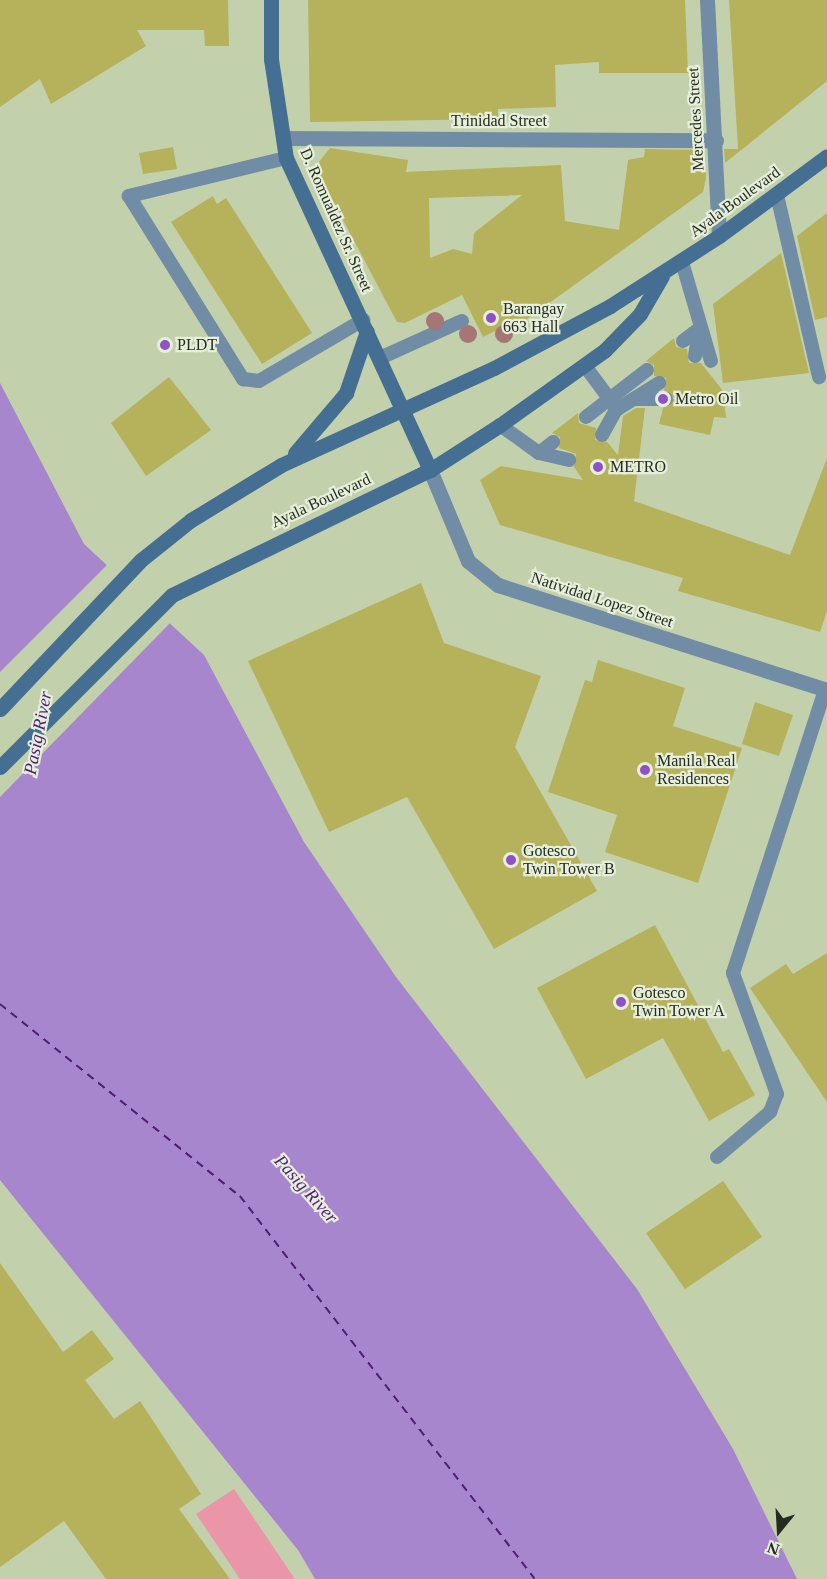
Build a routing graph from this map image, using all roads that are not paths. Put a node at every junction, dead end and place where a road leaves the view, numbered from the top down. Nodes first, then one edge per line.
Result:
1 (271, 0) edge
2 (707, 0) edge
3 (283, 138) junction
4 (716, 140) junction
5 (827, 156) edge
6 (286, 159) junction
7 (777, 195) junction
8 (719, 236) junction
9 (682, 262) junction
10 (662, 276) junction
11 (462, 321) dead end
12 (365, 326) junction
13 (700, 328) junction
14 (683, 341) dead end
15 (695, 356) dead end
16 (380, 358) junction
17 (711, 361) dead end
18 (585, 366) junction
19 (647, 370) dead end
20 (819, 377) dead end
21 (659, 383) dead end
22 (636, 399) junction
23 (666, 399) dead end
24 (613, 404) junction
25 (404, 408) junction
26 (586, 417) dead end
27 (500, 425) junction
28 (602, 435) dead end
29 (554, 442) dead end
30 (539, 453) junction
31 (569, 460) dead end
32 (281, 465) junction
33 (430, 470) junction
34 (826, 690) edge
35 (0, 709) edge
36 (0, 767) edge
37 (717, 1157) dead end

1 - 3 main road, D. Romualdez Sr. Street
2 - 4 street, Mercedes Street
3 - 4 street, Trinidad Street
3 - 6 main road, D. Romualdez Sr. Street
4 - 8 street, Mercedes Street
5 - 7 main road, Ayala Boulevard
6 - 12 main road, D. Romualdez Sr. Street
6 - 12 lane
7 - 8 main road, Ayala Boulevard
7 - 20 lane
8 - 9 main road, Ayala Boulevard
9 - 10 main road, Ayala Boulevard
9 - 13 lane
10 - 18 main road, Ayala Boulevard
10 - 25 main road, Ayala Boulevard
11 - 16 lane
12 - 16 main road, D. Romualdez Sr. Street
12 - 32 main road
13 - 14 lane
13 - 15 lane
13 - 17 lane
16 - 25 main road, D. Romualdez Sr. Street
18 - 24 lane
18 - 27 main road, Ayala Boulevard
19 - 24 lane
21 - 22 lane
22 - 23 lane
22 - 24 lane
24 - 26 lane
24 - 28 lane
25 - 32 main road, Ayala Boulevard
25 - 33 main road, D. Romualdez Sr. Street
27 - 30 lane
27 - 33 main road, Ayala Boulevard
29 - 30 lane
30 - 31 lane
32 - 35 main road, Ayala Boulevard
33 - 34 street, Natividad Lopez Street
33 - 36 main road, Ayala Boulevard
34 - 37 lane

